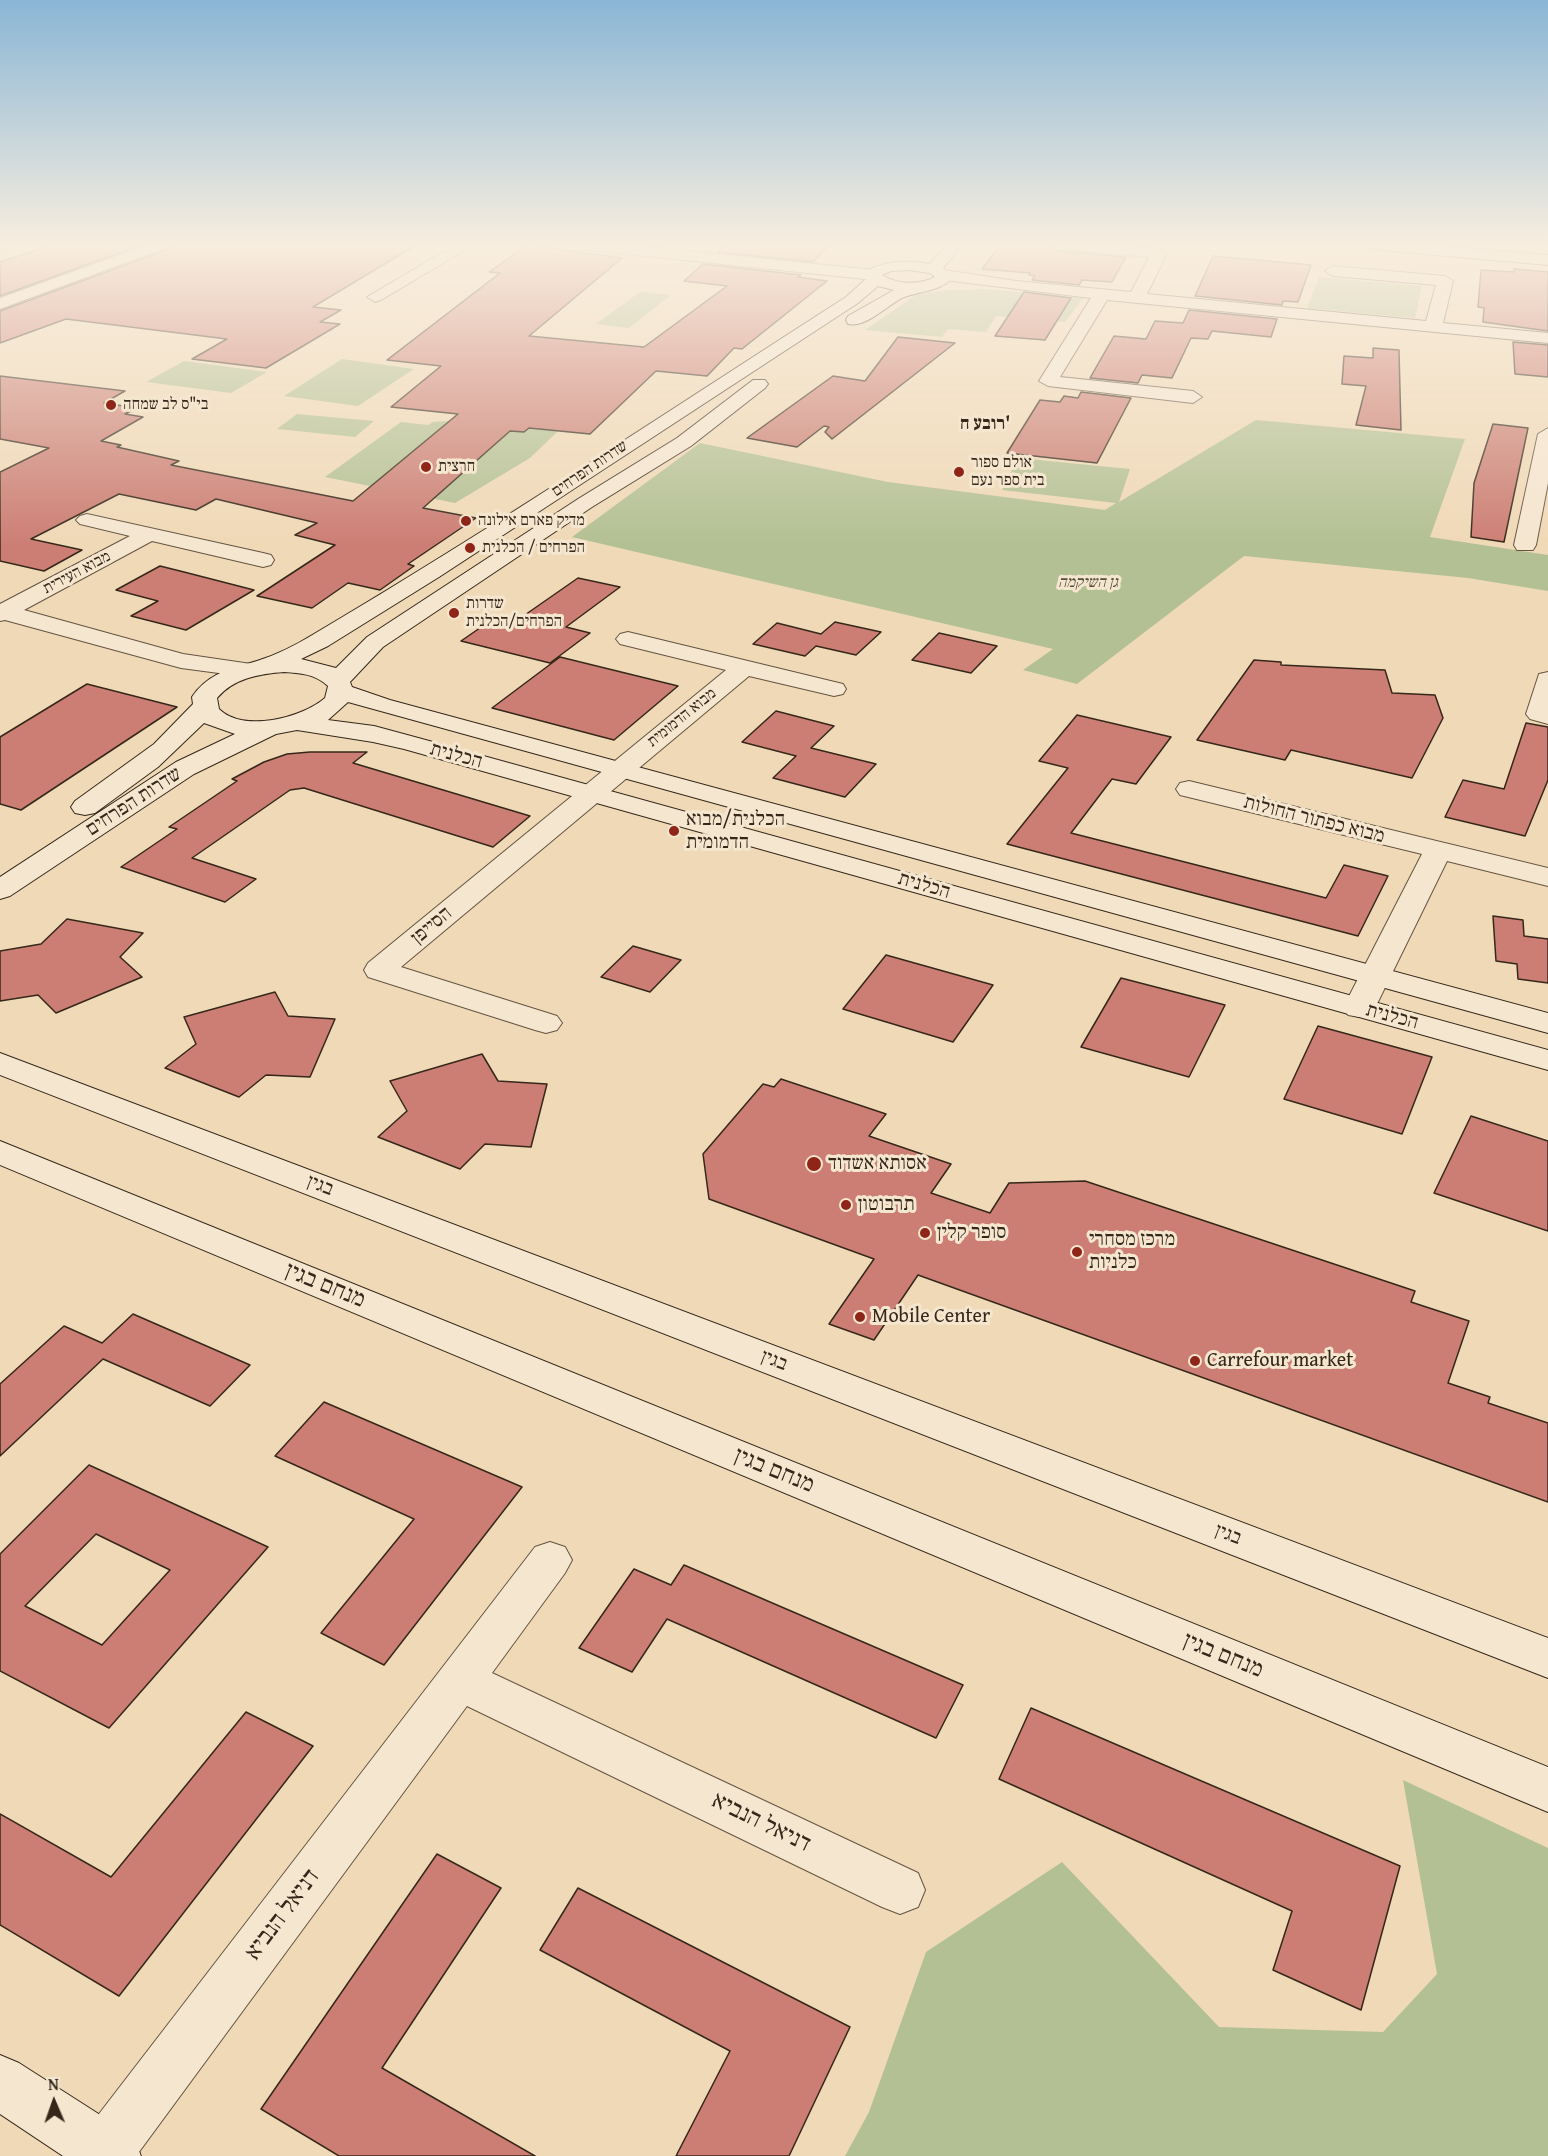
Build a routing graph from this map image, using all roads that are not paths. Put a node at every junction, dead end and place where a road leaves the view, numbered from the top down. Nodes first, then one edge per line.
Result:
1 (783, 345) edge
2 (818, 345) edge
3 (1071, 345) edge
4 (1193, 397) dead end
5 (1547, 446) edge
6 (1540, 517) edge
7 (87, 520) dead end
8 (150, 534) junction
9 (1525, 545) dead end
10 (263, 560) dead end
11 (1, 616) edge
12 (628, 639) dead end
13 (744, 667) junction
14 (258, 668) junction
15 (1548, 679) edge
16 (339, 686) junction
17 (834, 689) dead end
18 (204, 702) junction
19 (1548, 716) edge
20 (287, 725) junction
21 (620, 770) junction
22 (1189, 789) dead end
23 (591, 793) junction
24 (1438, 850) junction
25 (0, 863) edge
26 (1548, 877) edge
27 (0, 890) edge
28 (1375, 975) junction
29 (1359, 1008) junction
30 (546, 1023) dead end
31 (1548, 1023) edge
32 (1548, 1060) edge
33 (0, 1063) edge
34 (0, 1152) edge
35 (550, 1560) dead end
36 (1548, 1658) edge
37 (460, 1680) junction
38 (1548, 1790) edge
39 (900, 1890) dead end
40 (0, 2082) edge
41 (107, 2154) edge

1 - 14 street, שדרות הפרחים
2 - 16 street, שדרות הפרחים
3 - 4 street
5 - 6 street
6 - 9 street
7 - 8 street, מבוא העירית
8 - 10 street, מבוא העירית
8 - 11 street, מבוא העירית
11 - 14 street
11 - 18 street
12 - 13 street, מבוא הדמומית
13 - 17 street, מבוא הדמומית
13 - 21 street, מבוא הדמומית
14 - 16 street, הכלנית
14 - 18 street, שדרות הפרחים
15 - 19 street
16 - 20 street, שדרות הפרחים
16 - 21 street, הכלנית
18 - 20 street, הכלנית
18 - 25 street, שדרות הפרחים
20 - 23 street, הכלנית
20 - 27 street, שדרות הפרחים
21 - 23 street, הסייפן
21 - 28 street, הכלנית
22 - 24 street, מבוא כפתור החולות
23 - 29 street, הכלנית
23 - 30 street, הסייפן
24 - 26 street, מבוא כפתור החולות
24 - 28 street
28 - 29 street
28 - 31 street, הכלנית
29 - 32 street, הכלנית
33 - 36 street, בגין
34 - 38 street, מנחם בגין
35 - 37 street, דניאל הנביא
37 - 39 street, דניאל הנביא
37 - 41 street, דניאל הנביא
40 - 41 street

